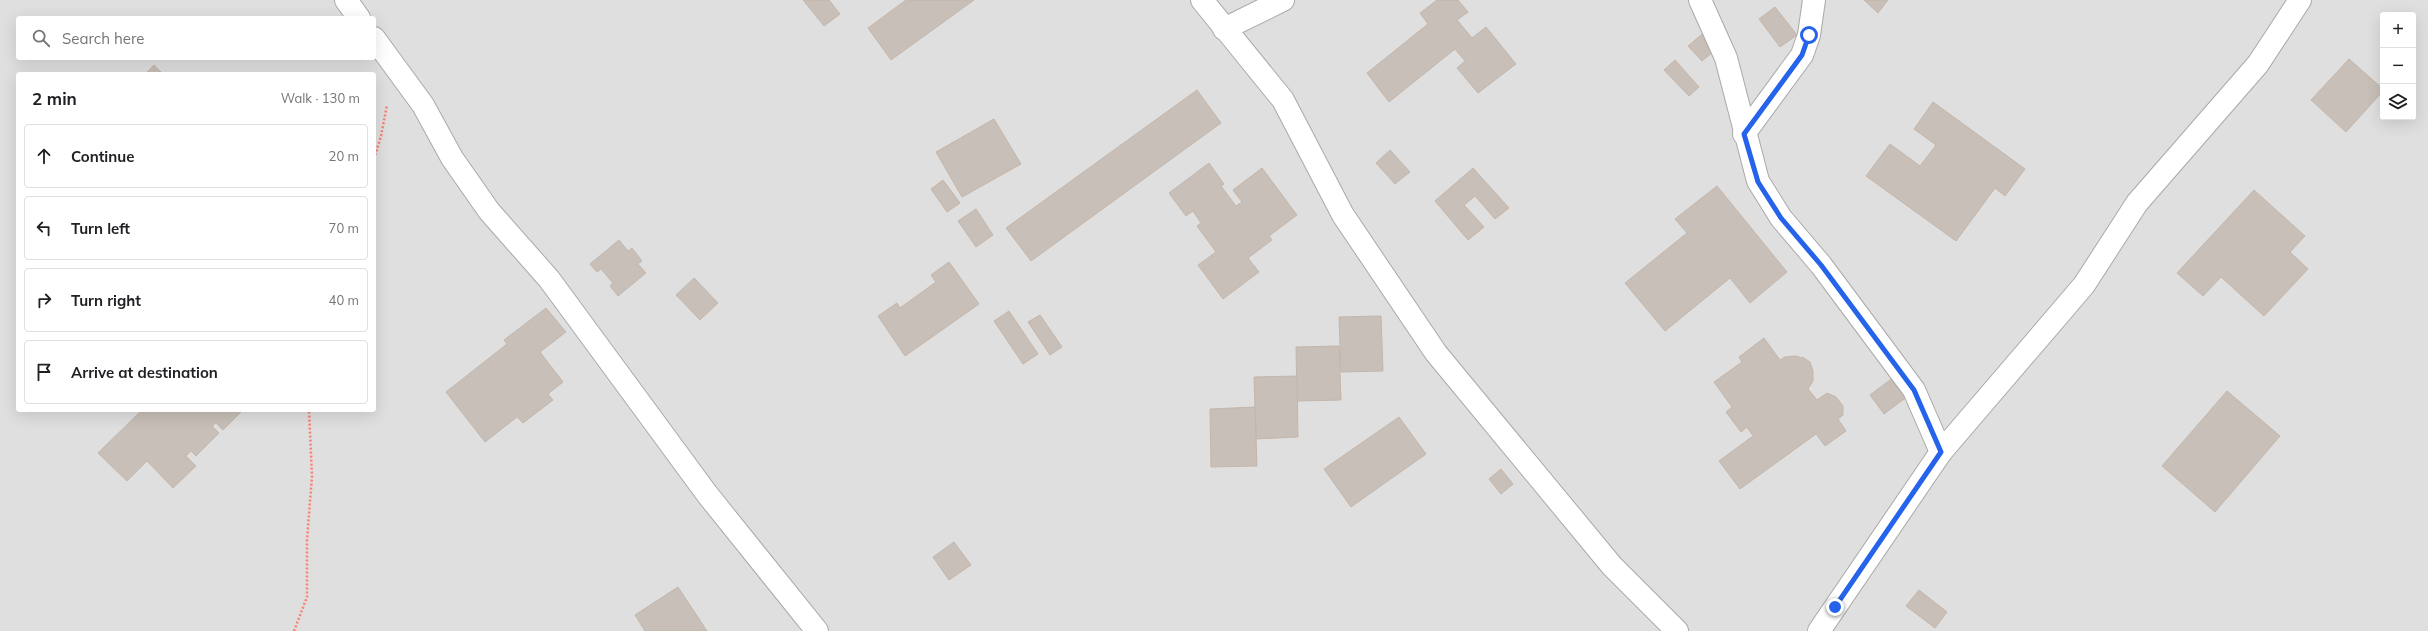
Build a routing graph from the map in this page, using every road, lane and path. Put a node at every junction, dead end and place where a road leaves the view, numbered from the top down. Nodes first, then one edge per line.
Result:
1 (1202, 0) edge
2 (1283, 0) edge
3 (1700, 0) edge
4 (1814, 0) edge
5 (2300, 0) edge
6 (1224, 29) junction
7 (376, 41) edge
8 (394, 64) junction
9 (1744, 134) junction
10 (376, 152) edge
11 (309, 412) edge
12 (1941, 452) junction
13 (294, 631) edge
14 (817, 631) edge
15 (1677, 631) edge
16 (1819, 631) edge

1 - 6 street
2 - 6 street
3 - 9 street
4 - 9 street
5 - 12 street
6 - 15 street
7 - 8 street
8 - 10 path
8 - 14 street
9 - 12 street
11 - 13 path
12 - 16 street

